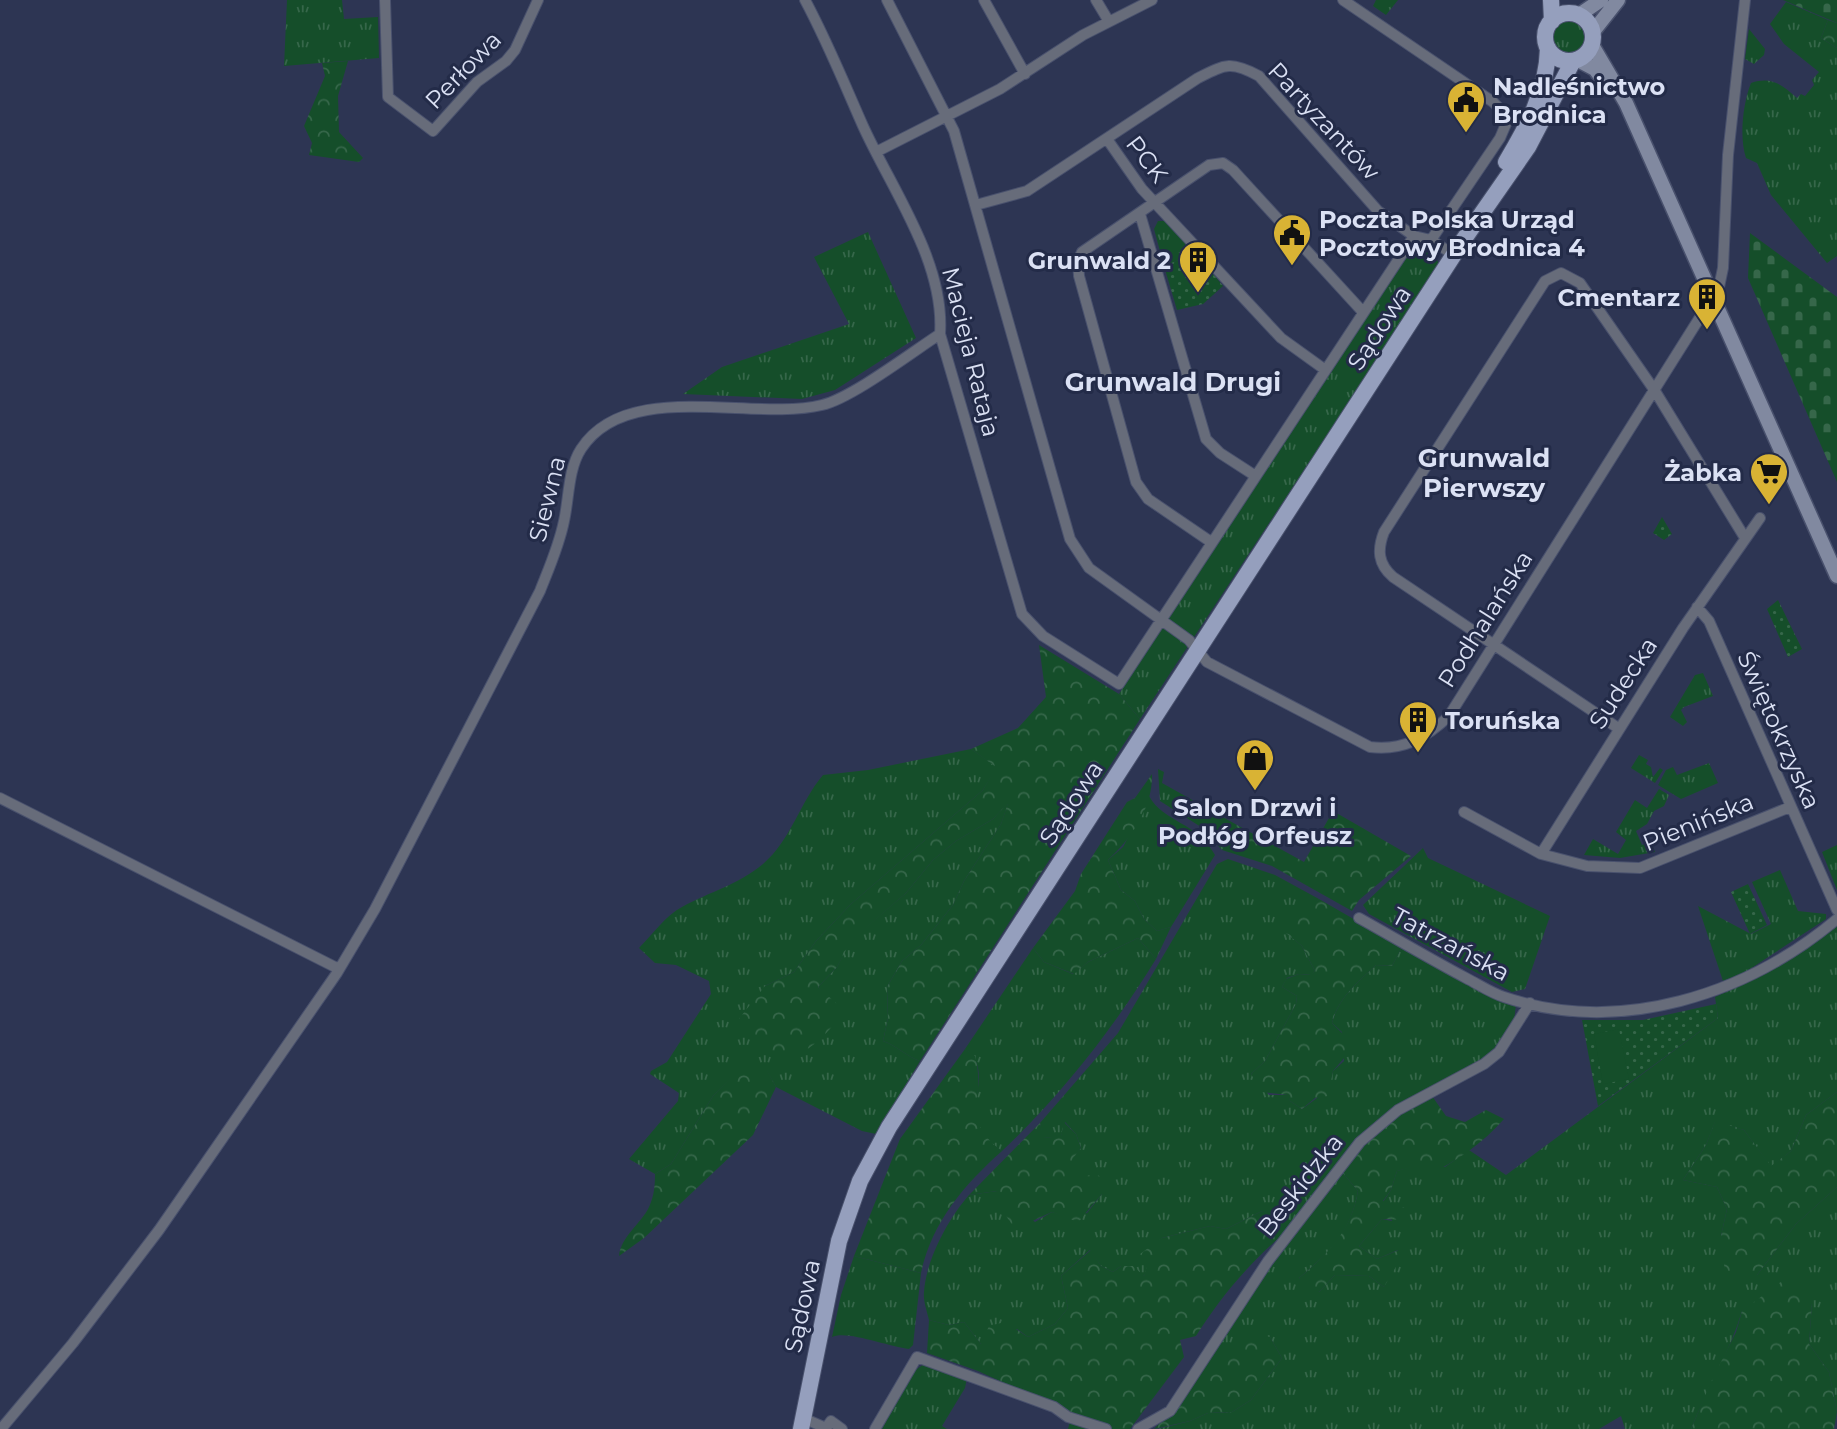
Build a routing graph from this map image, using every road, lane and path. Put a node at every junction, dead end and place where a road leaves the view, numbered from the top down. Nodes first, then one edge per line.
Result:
1 (385, 0) edge
2 (538, 0) edge
3 (805, 0) edge
4 (887, 0) edge
5 (984, 0) edge
6 (1096, 0) edge
7 (1152, 0) edge
8 (1343, 0) edge
9 (1551, 0) edge
10 (1601, 0) edge
11 (1618, 0) edge
12 (1745, 0) edge
13 (1575, 10) edge
14 (1108, 20) junction
15 (1552, 21) junction
16 (1592, 39) junction
17 (1548, 48) junction
18 (1575, 60) junction
19 (1025, 74) junction
20 (947, 117) junction
21 (1636, 128) junction
22 (1107, 139) junction
23 (878, 151) junction
24 (1155, 204) junction
25 (976, 205) junction
26 (1140, 214) junction
27 (1414, 236) junction
28 (1464, 239) junction
29 (1431, 240) junction
30 (1454, 255) junction
31 (1712, 301) junction
32 (1362, 311) junction
33 (940, 334) junction
34 (1324, 369) junction
35 (1655, 391) junction
36 (1254, 475) junction
37 (1760, 518) dead end
38 (1745, 538) junction
39 (1211, 542) junction
40 (1837, 576) edge
41 (1697, 607) junction
42 (1161, 620) junction
43 (1493, 646) junction
44 (1197, 650) junction
45 (1618, 729) junction
46 (0, 798) edge
47 (1790, 807) junction
48 (1464, 811) dead end
49 (1541, 854) junction
50 (1837, 910) edge
51 (1359, 918) dead end
52 (1837, 919) edge
53 (339, 969) junction
54 (1530, 1003) junction
55 (1068, 1417) junction
56 (802, 1423) edge
57 (1, 1429) edge
58 (842, 1429) edge
59 (875, 1429) edge
60 (1064, 1429) edge
61 (1107, 1429) edge
62 (1138, 1429) edge

1 - 2 street, Perłowa
3 - 23 street, Macieja Rataja
4 - 20 street, Podhalańska
5 - 19 street
6 - 14 street
7 - 14 street
8 - 29 street
9 - 15 main road
10 - 13 main road
11 - 16 main road
12 - 31 street, Podhalańska
13 - 15 main road
13 - 16 main road
14 - 19 street
15 - 17 main road
16 - 18 main road
16 - 21 main road
17 - 18 main road
17 - 28 main road, Sądowa
18 - 21 main road
18 - 28 main road, Sądowa
19 - 20 street
20 - 23 street
20 - 25 street, Podhalańska
21 - 31 main road
22 - 24 street, PCK
22 - 25 street, Partyzantów
22 - 27 street, Partyzantów
23 - 33 street, Macieja Rataja
24 - 26 street
24 - 32 street
24 - 34 street, PCK
25 - 42 street, Podhalańska
26 - 36 street
26 - 39 street
27 - 29 street, Partyzantów
27 - 32 street
28 - 30 main road, Sądowa
29 - 30 street, Partyzantów
30 - 44 main road, Sądowa
31 - 35 street, Podhalańska
31 - 40 main road
32 - 34 street
33 - 42 street, Macieja Rataja
33 - 53 street, Siewna
34 - 36 street
35 - 38 street
35 - 43 street, Podhalańska
35 - 43 street
36 - 39 street
37 - 38 street, Sudecka
38 - 41 street, Sudecka
39 - 42 street
41 - 45 street, Sudecka
41 - 47 street, Świętokrzyska
42 - 44 street, Podhalańska
43 - 44 street, Podhalańska
43 - 45 street
44 - 56 main road, Sądowa
45 - 49 street, Sudecka
46 - 53 street
47 - 49 street, Pienińska
47 - 50 street, Świętokrzyska
48 - 49 street, Pienińska
51 - 54 street, Tatrzańska
52 - 54 street, Tatrzańska
53 - 57 street, Siewna
54 - 62 street, Beskidzka
55 - 59 street
55 - 60 street
55 - 61 street
56 - 58 street

